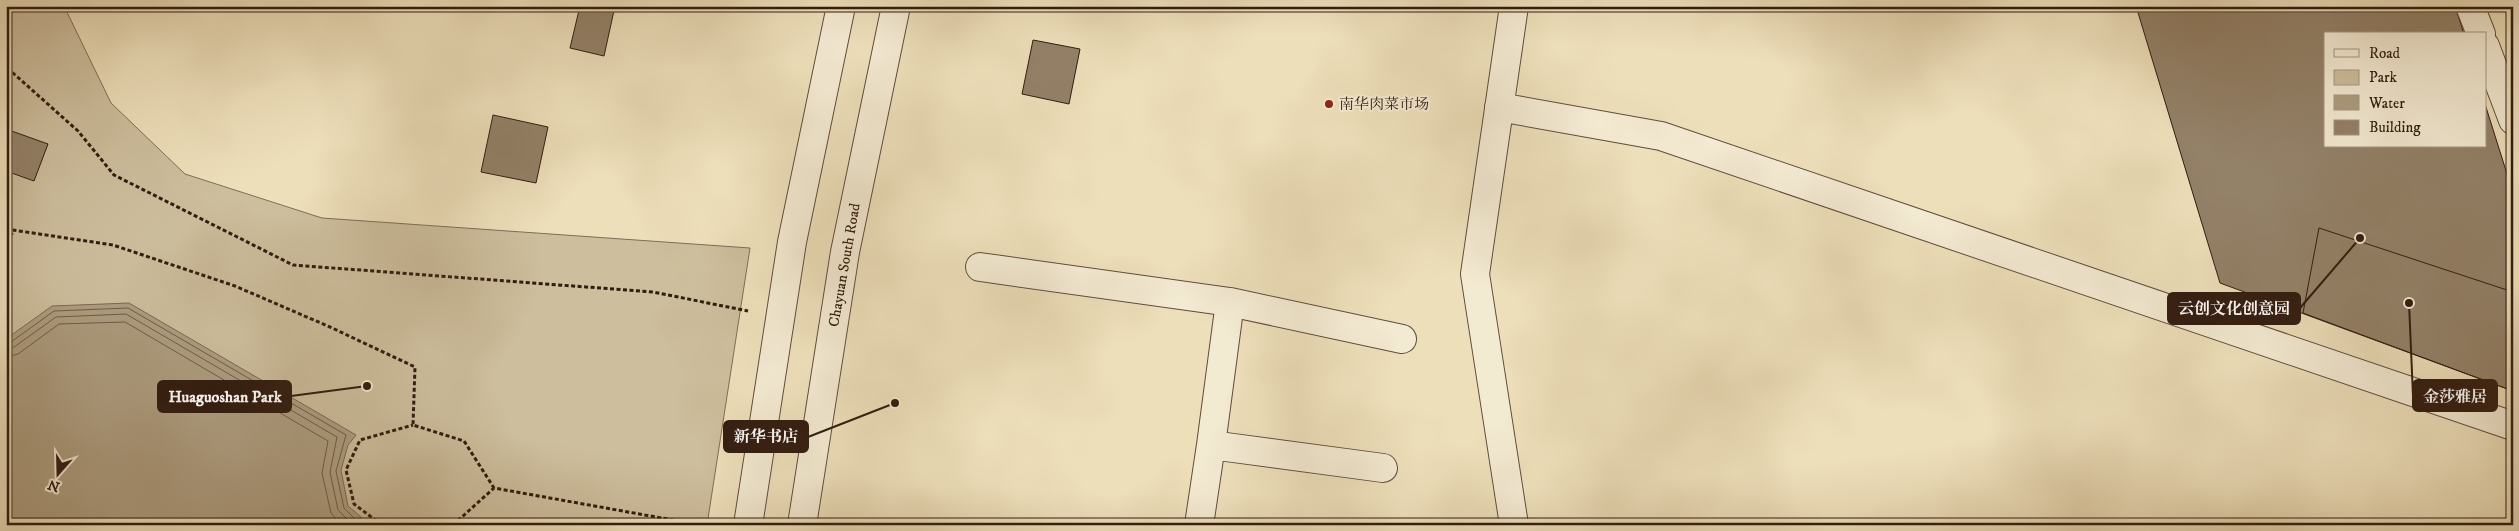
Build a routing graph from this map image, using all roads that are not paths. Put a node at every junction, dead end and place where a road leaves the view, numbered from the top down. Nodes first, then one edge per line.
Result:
1 (841, 6) edge
2 (896, 6) edge
3 (1514, 6) edge
4 (2470, 6) edge
5 (2480, 32) edge
6 (2486, 49) edge
7 (1500, 108) junction
8 (2513, 120) edge
9 (980, 267) dead end
10 (1230, 302) junction
11 (1402, 339) dead end
12 (2513, 426) edge
13 (1211, 445) junction
14 (1383, 468) dead end
15 (748, 525) edge
16 (802, 525) edge
17 (1199, 525) edge
18 (1514, 525) edge

1 - 15 street
2 - 16 street, Chayuan South Road
3 - 7 street
4 - 5 street
6 - 8 street
7 - 12 street
7 - 18 street
9 - 10 street
10 - 11 street
10 - 13 street
13 - 14 street
13 - 17 street

